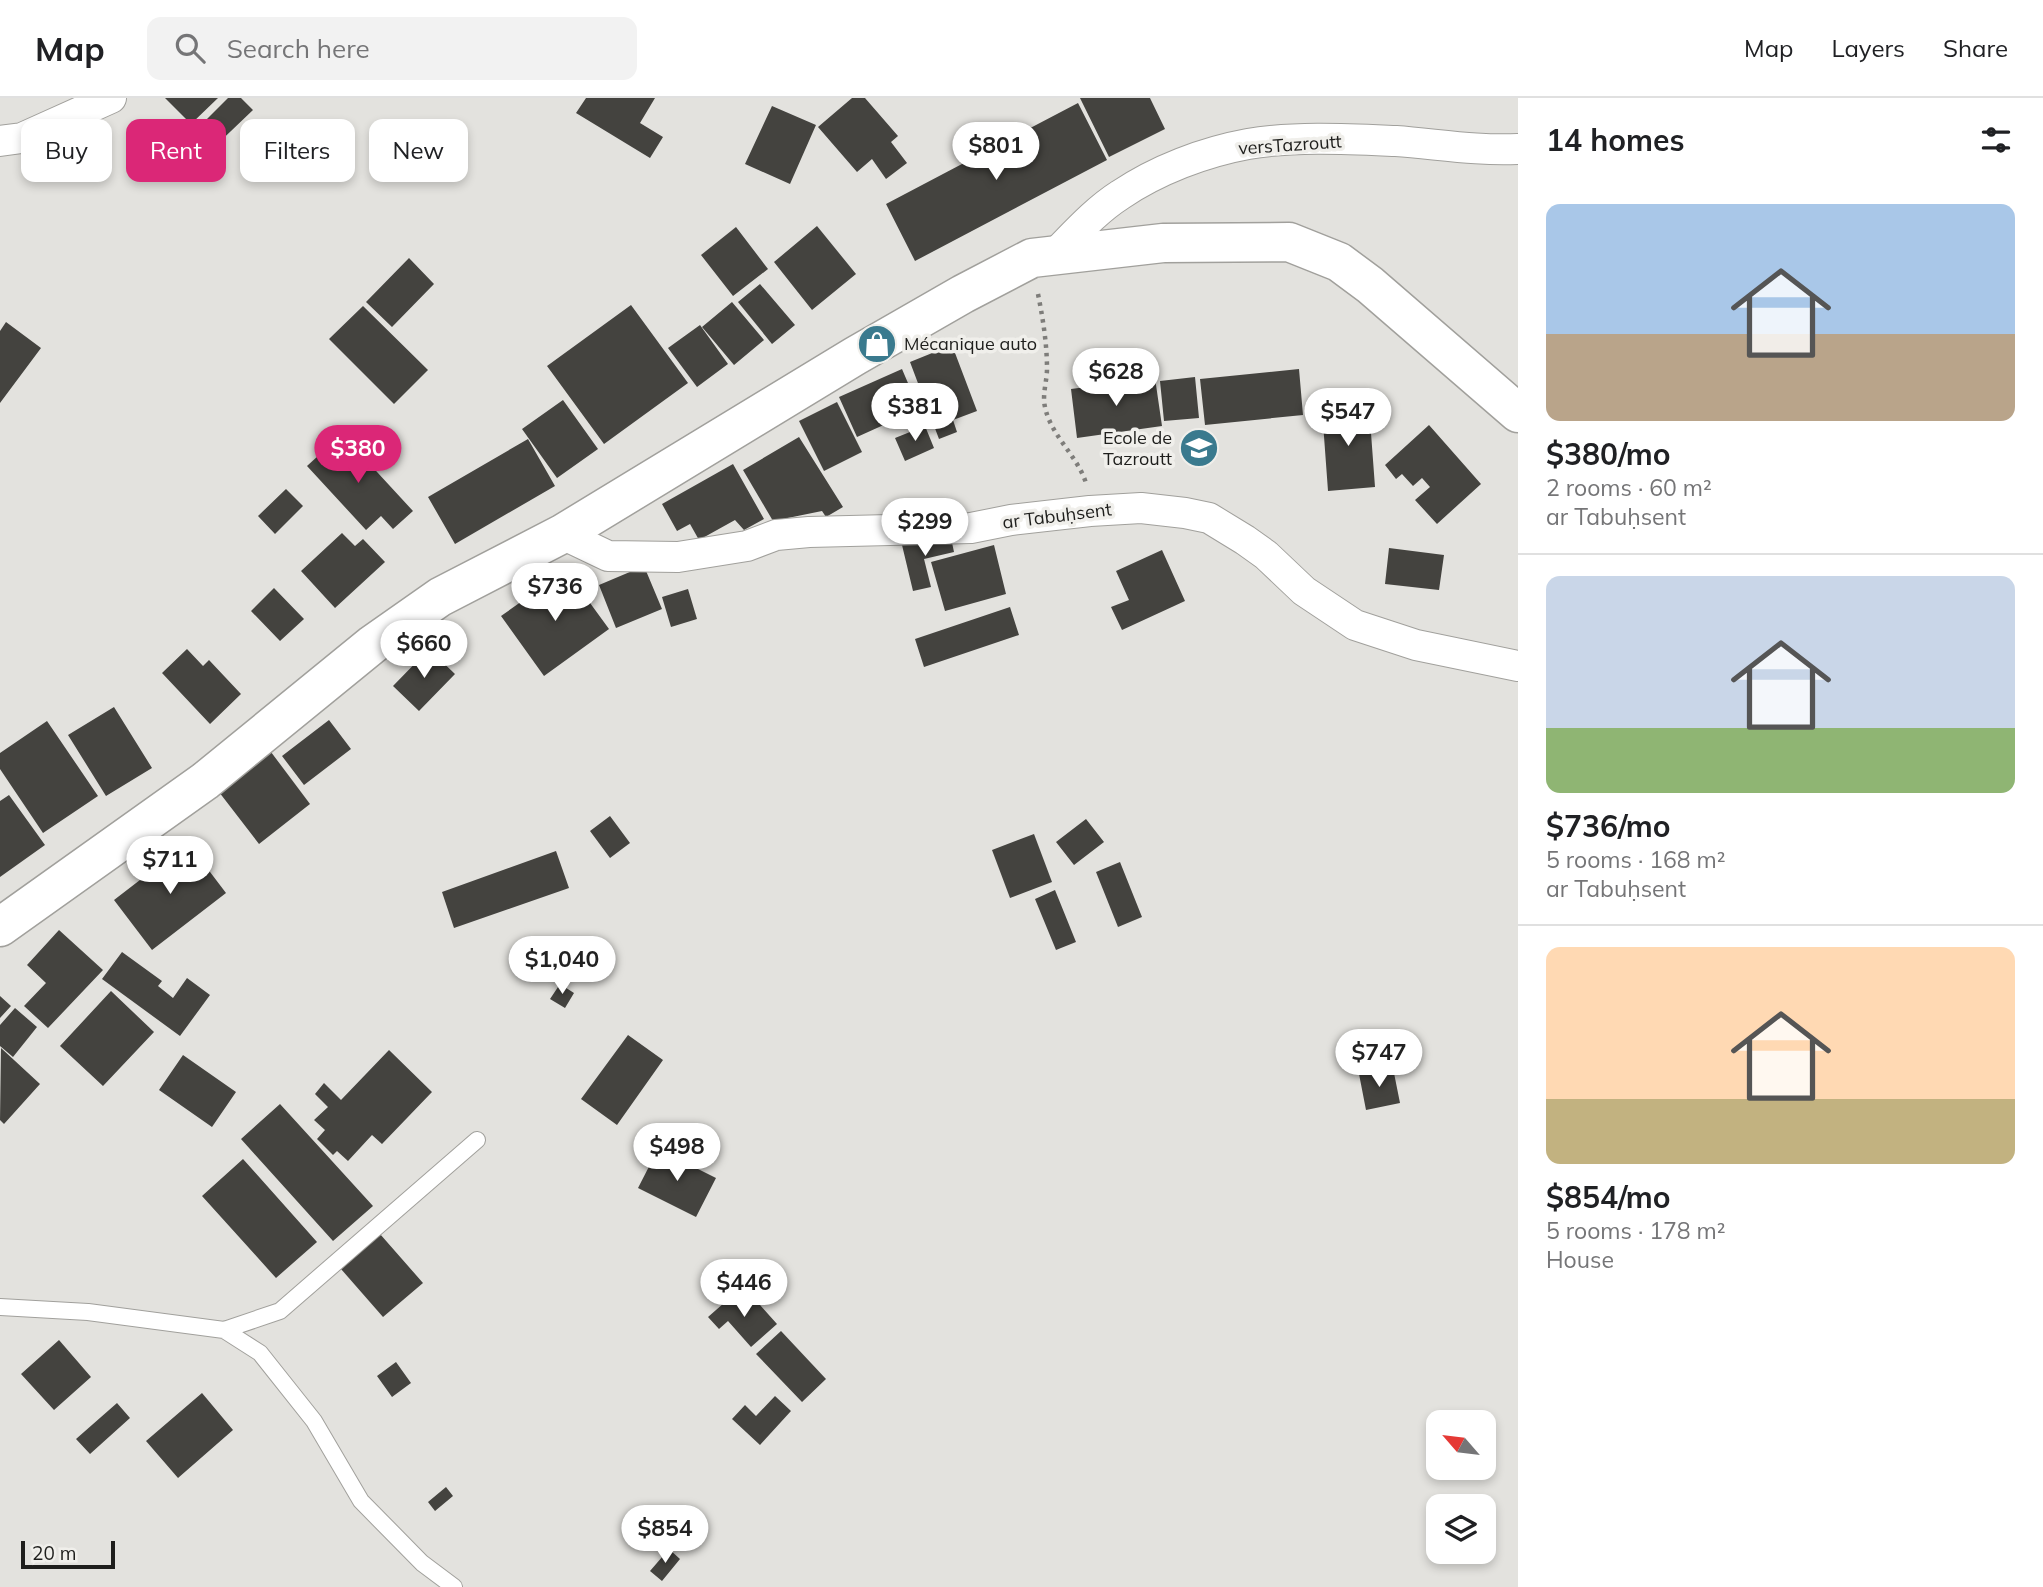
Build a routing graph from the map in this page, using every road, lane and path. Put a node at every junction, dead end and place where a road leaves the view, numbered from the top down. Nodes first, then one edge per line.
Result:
1 (111, 98) edge
2 (0, 141) edge
3 (1518, 149) edge
4 (1043, 257) junction
5 (1518, 413) edge
6 (1093, 511) junction
7 (562, 534) junction
8 (1518, 666) edge
9 (0, 927) edge
10 (477, 1140) dead end
11 (0, 1307) edge
12 (224, 1330) junction
13 (454, 1587) edge

1 - 2 street
3 - 4 street, versTazroutt
4 - 5 main road
4 - 6 path
4 - 7 main road
6 - 7 street, ar Tabuḥsent
6 - 8 street, ar Tabuḥsent
7 - 9 main road
10 - 12 lane
11 - 12 lane
12 - 13 lane

